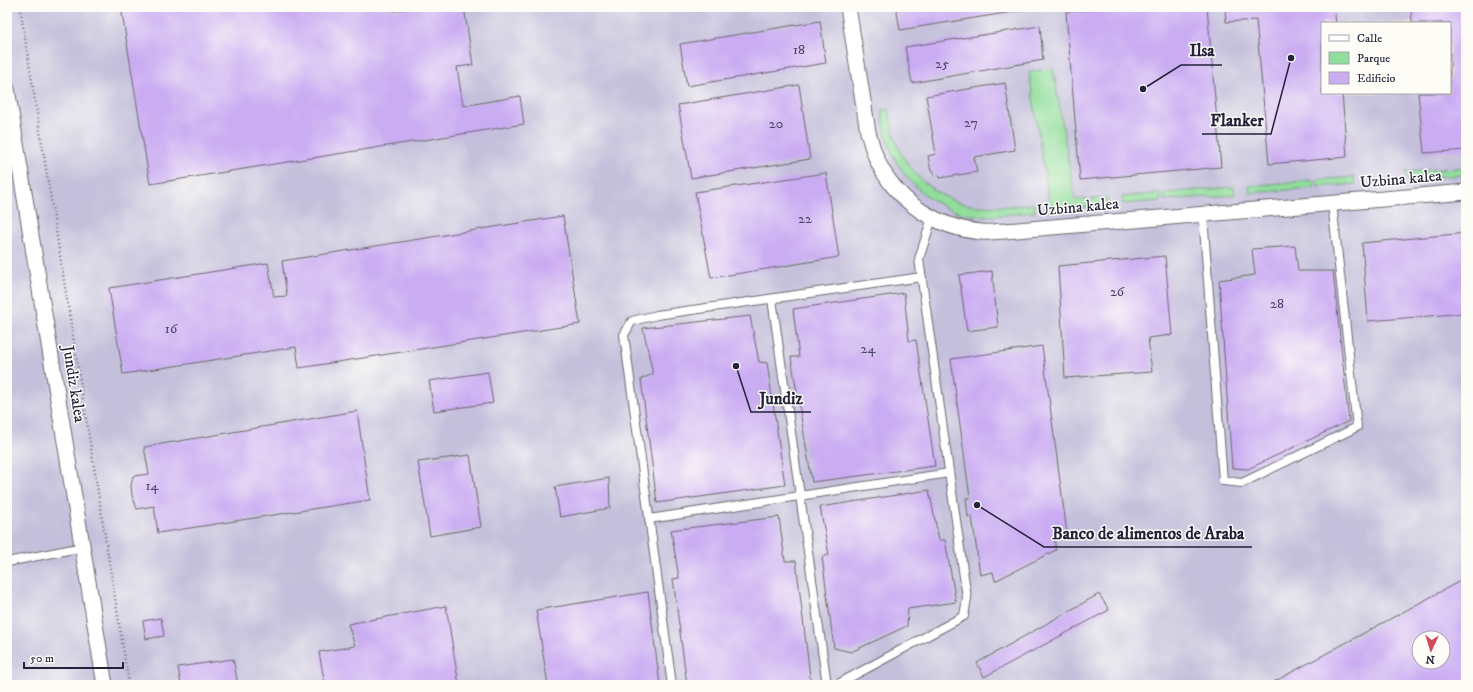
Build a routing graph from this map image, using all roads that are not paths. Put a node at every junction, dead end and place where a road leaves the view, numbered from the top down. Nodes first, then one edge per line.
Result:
1 (848, 7) edge
2 (7, 89) edge
3 (1466, 192) edge
4 (1332, 203) junction
5 (1203, 214) junction
6 (932, 218) junction
7 (922, 277) junction
8 (772, 298) junction
9 (949, 473) junction
10 (800, 496) junction
11 (649, 519) junction
12 (82, 547) junction
13 (7, 562) edge
14 (105, 685) edge
15 (672, 685) edge
16 (827, 685) edge
17 (836, 685) edge

1 - 6 street, Uzbina kalea
2 - 12 street, Jundiz kalea
3 - 4 street, Uzbina kalea
4 - 5 street, Uzbina kalea
4 - 5 lane
5 - 6 street, Uzbina kalea
6 - 7 lane
7 - 8 lane
7 - 9 lane
8 - 10 lane
8 - 11 lane
9 - 10 lane
9 - 17 lane
10 - 11 lane
10 - 16 lane
11 - 15 lane
12 - 13 lane
12 - 14 street, Jundiz kalea

